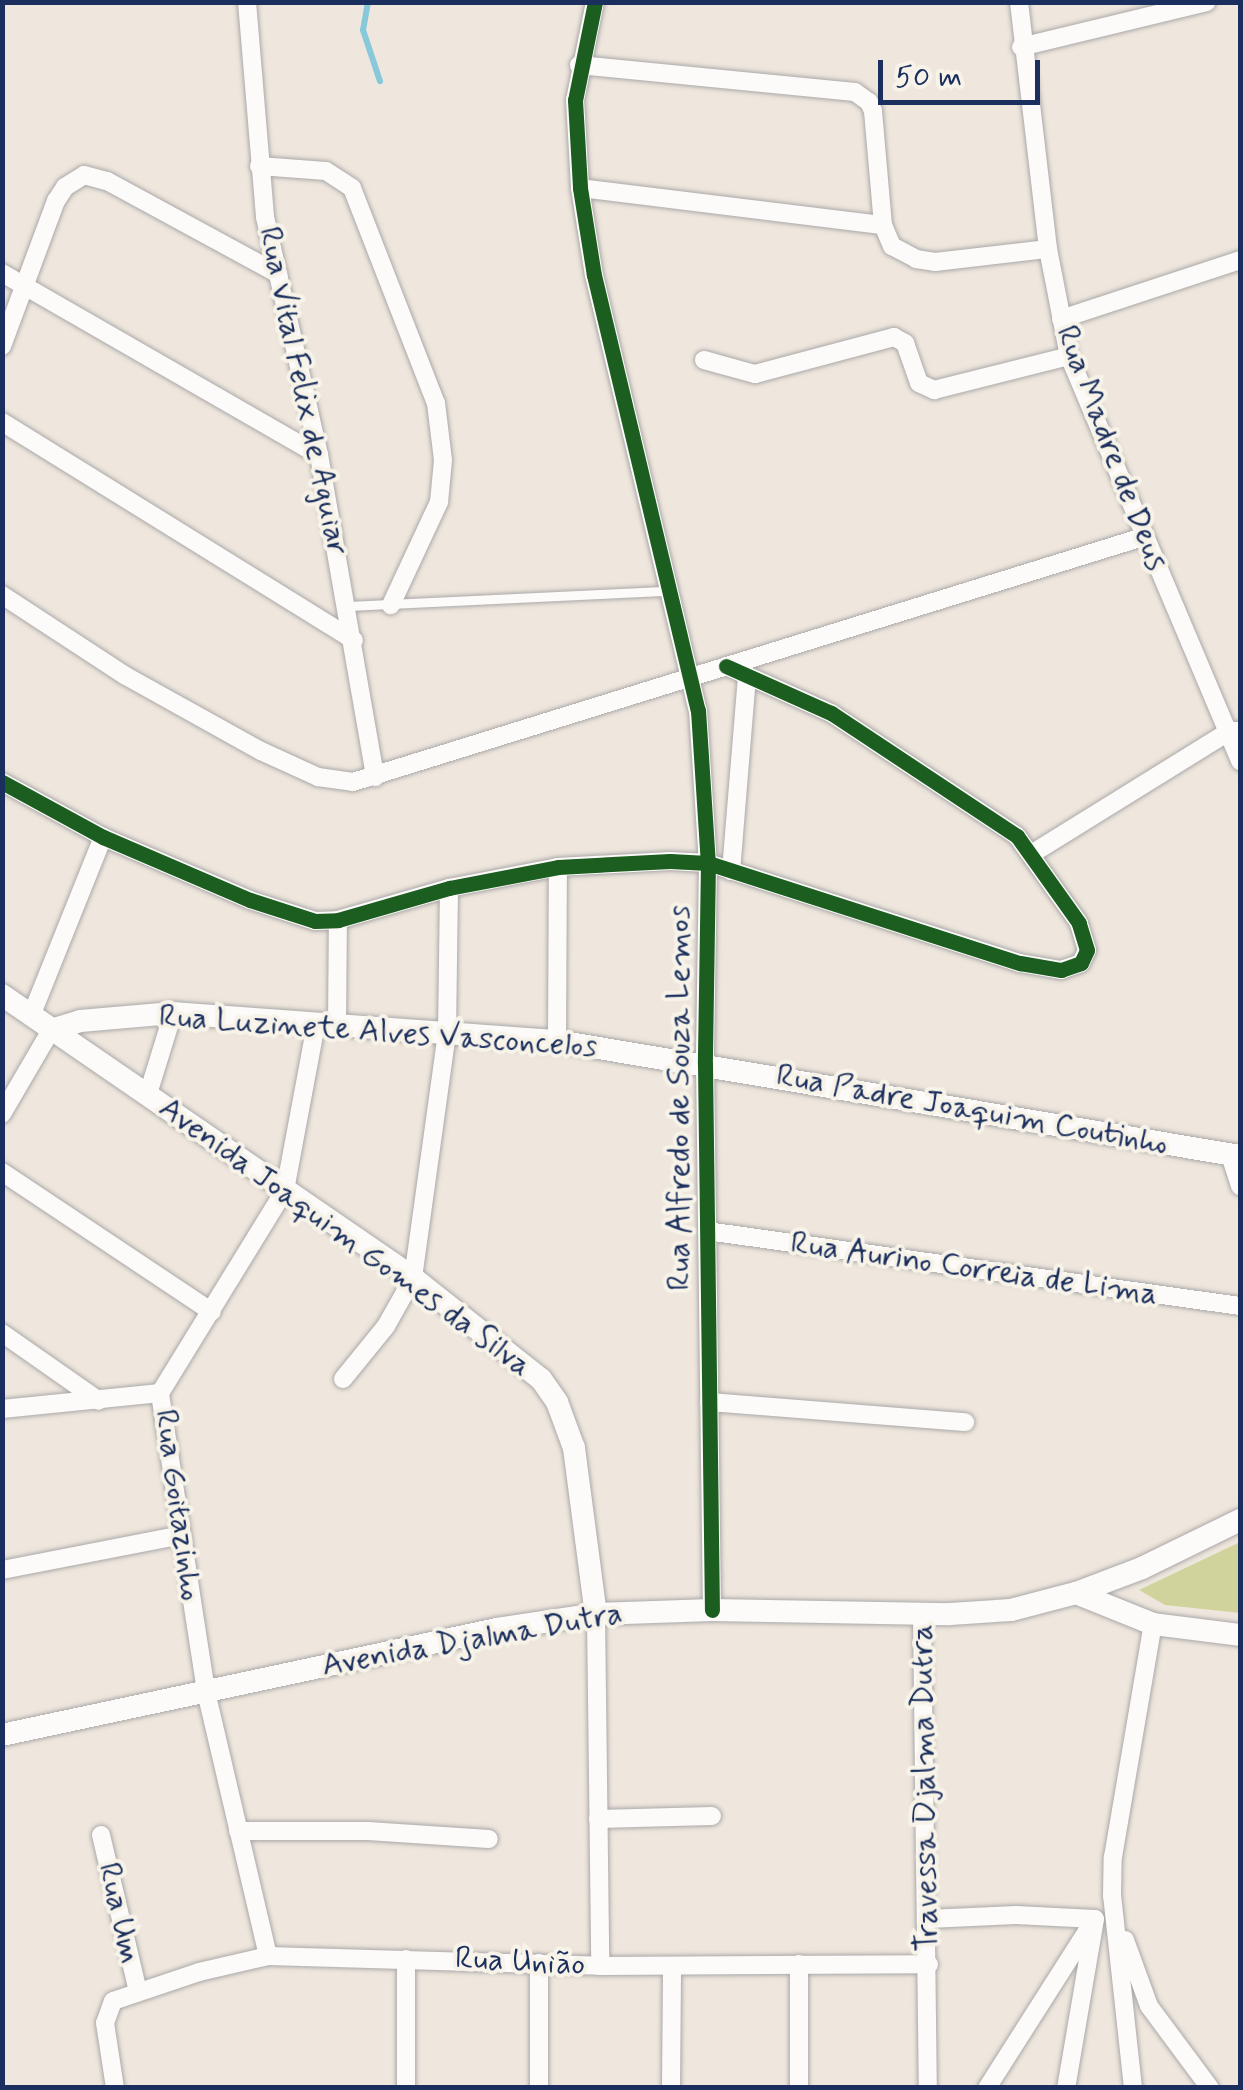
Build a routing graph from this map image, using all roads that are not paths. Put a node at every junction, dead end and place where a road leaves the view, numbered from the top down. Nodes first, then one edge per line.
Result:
1 (248, 2) edge
2 (595, 2) edge
3 (1019, 2) edge
4 (1207, 2) edge
5 (1021, 48) junction
6 (579, 65) junction
7 (258, 166) junction
8 (580, 188) junction
9 (883, 225) junction
10 (1048, 249) junction
11 (1240, 260) edge
12 (2, 273) edge
13 (278, 274) junction
14 (25, 285) junction
15 (1060, 319) junction
16 (2, 346) edge
17 (1069, 356) junction
18 (704, 360) dead end
19 (2, 422) edge
20 (319, 455) junction
21 (1143, 537) junction
22 (671, 591) junction
23 (2, 595) edge
24 (391, 604) junction
25 (347, 606) junction
26 (354, 640) junction
27 (726, 666) junction
28 (693, 676) junction
29 (747, 677) junction
30 (1235, 731) edge
31 (1240, 760) edge
32 (375, 777) junction
33 (2, 782) edge
34 (102, 837) junction
35 (1033, 852) junction
36 (708, 863) junction
37 (558, 867) junction
38 (731, 871) junction
39 (449, 888) junction
40 (338, 920) junction
41 (2, 995) edge
42 (173, 1013) junction
43 (31, 1016) junction
44 (327, 1025) junction
45 (51, 1030) junction
46 (447, 1032) junction
47 (557, 1041) junction
48 (704, 1064) junction
49 (148, 1094) junction
50 (2, 1114) edge
51 (1235, 1155) edge
52 (2, 1172) edge
53 (1240, 1186) edge
54 (284, 1190) junction
55 (707, 1231) junction
56 (414, 1278) junction
57 (1240, 1306) edge
58 (212, 1312) junction
59 (2, 1334) edge
60 (343, 1379) dead end
61 (160, 1393) junction
62 (99, 1401) junction
63 (709, 1402) junction
64 (2, 1409) edge
65 (964, 1422) dead end
66 (1240, 1520) edge
67 (182, 1535) junction
68 (2, 1570) edge
69 (1076, 1593) junction
70 (712, 1610) junction
71 (922, 1612) junction
72 (596, 1614) junction
73 (1152, 1624) junction
74 (1240, 1634) edge
75 (206, 1690) junction
76 (2, 1735) edge
77 (712, 1816) dead end
78 (598, 1819) junction
79 (238, 1831) junction
80 (101, 1836) dead end
81 (488, 1839) dead end
82 (1112, 1896) junction
83 (1096, 1919) junction
84 (928, 1920) junction
85 (268, 1956) junction
86 (406, 1958) junction
87 (539, 1963) junction
88 (799, 1964) junction
89 (929, 1964) junction
90 (600, 1966) junction
91 (672, 1966) junction
92 (138, 1991) junction
93 (115, 2088) edge
94 (406, 2088) edge
95 (539, 2088) edge
96 (671, 2088) edge
97 (798, 2088) edge
98 (928, 2088) edge
99 (987, 2088) edge
100 (1066, 2088) edge
101 (1133, 2088) edge
102 (1210, 2088) edge

1 - 7 street, Rua Vital Felix de Aguiar
2 - 6 street, Rua Alfredo de Souza Lemos
3 - 5 street, Rua Madre de Deus
4 - 5 street
5 - 10 street, Rua Madre de Deus
6 - 8 street, Rua Alfredo de Souza Lemos
6 - 9 street
7 - 13 street, Rua Vital Felix de Aguiar
7 - 24 street
8 - 9 street
8 - 22 street, Rua Alfredo de Souza Lemos
9 - 10 street
10 - 15 street, Rua Madre de Deus
11 - 15 street
12 - 14 street
13 - 14 street
13 - 20 street, Rua Vital Felix de Aguiar
14 - 16 street
14 - 20 street
15 - 17 street, Rua Madre de Deus
17 - 18 street
17 - 21 street, Rua Madre de Deus
19 - 26 street
20 - 25 street, Rua Vital Felix de Aguiar
21 - 27 street
21 - 30 street, Rua Madre de Deus
22 - 24 lane
22 - 28 street, Rua Alfredo de Souza Lemos
23 - 32 street
24 - 25 lane
25 - 26 street, Rua Vital Felix de Aguiar
26 - 32 street, Rua Vital Felix de Aguiar
27 - 28 street
27 - 29 street
28 - 32 street
28 - 36 street, Rua Alfredo de Souza Lemos
29 - 35 street
29 - 38 street
30 - 31 street, Rua Madre de Deus
30 - 35 street
33 - 34 street
34 - 40 street
34 - 43 street
35 - 38 street
36 - 37 street
36 - 38 street
36 - 48 street, Rua Alfredo de Souza Lemos
37 - 39 street
37 - 47 street
39 - 40 street
39 - 46 street
40 - 44 street, Rua Goitazinho
41 - 43 street, Avenida Joaquim Gomes da Silva
42 - 44 street, Rua Luzinete Alves Vasconcelos
42 - 45 street, Rua Luzinete Alves Vasconcelos
42 - 49 street
43 - 45 street, Avenida Joaquim Gomes da Silva
44 - 46 street, Rua Luzinete Alves Vasconcelos
44 - 54 street, Rua Goitazinho
45 - 49 street, Avenida Joaquim Gomes da Silva
45 - 50 street
46 - 47 street, Rua Luzinete Alves Vasconcelos
46 - 56 street
47 - 48 street, Rua Luzinete Alves Vasconcelos
48 - 51 street, Rua Padre Joaquim Coutinho
48 - 55 street, Rua Alfredo de Souza Lemos
49 - 54 street, Avenida Joaquim Gomes da Silva
51 - 53 street
52 - 58 street
54 - 56 street, Avenida Joaquim Gomes da Silva
54 - 58 street, Rua Goitazinho
55 - 57 street, Rua Aurino Correia de Lima
55 - 63 street, Rua Alfredo de Souza Lemos
56 - 60 street
56 - 72 street, Avenida Joaquim Gomes da Silva
58 - 61 street, Rua Goitazinho
59 - 62 street
61 - 62 street
61 - 67 street, Rua Goitazinho
62 - 64 street
63 - 65 street
63 - 70 street, Rua Alfredo de Souza Lemos
66 - 69 street, Avenida Djalma Dutra
67 - 68 street
67 - 75 street, Rua Goitazinho
69 - 71 street, Avenida Djalma Dutra
69 - 73 street
70 - 71 street, Avenida Djalma Dutra
70 - 72 street, Avenida Djalma Dutra
71 - 84 street, Travessa Djalma Dutra
72 - 75 street, Avenida Djalma Dutra
72 - 78 street, Avenida Joaquim Gomes da Silva
73 - 74 street
73 - 82 street
75 - 76 street, Avenida Djalma Dutra
75 - 79 street, Rua Goitazinho
77 - 78 street
78 - 90 street, Avenida Joaquim Gomes da Silva
79 - 81 street
79 - 85 street, Rua Goitazinho
80 - 92 street, Rua Um
82 - 83 street
82 - 101 street
82 - 102 street
83 - 84 street
83 - 99 street
83 - 100 street
84 - 89 street, Travessa Djalma Dutra
85 - 86 street, Rua União
85 - 92 street, Rua União
86 - 87 street, Rua União
86 - 94 street
87 - 90 street, Rua União
87 - 95 street
88 - 89 street, Rua União
88 - 91 street, Rua União
88 - 97 street
89 - 98 street, Travessa Djalma Dutra
90 - 91 street, Rua União
91 - 96 street
92 - 93 street, Rua União

